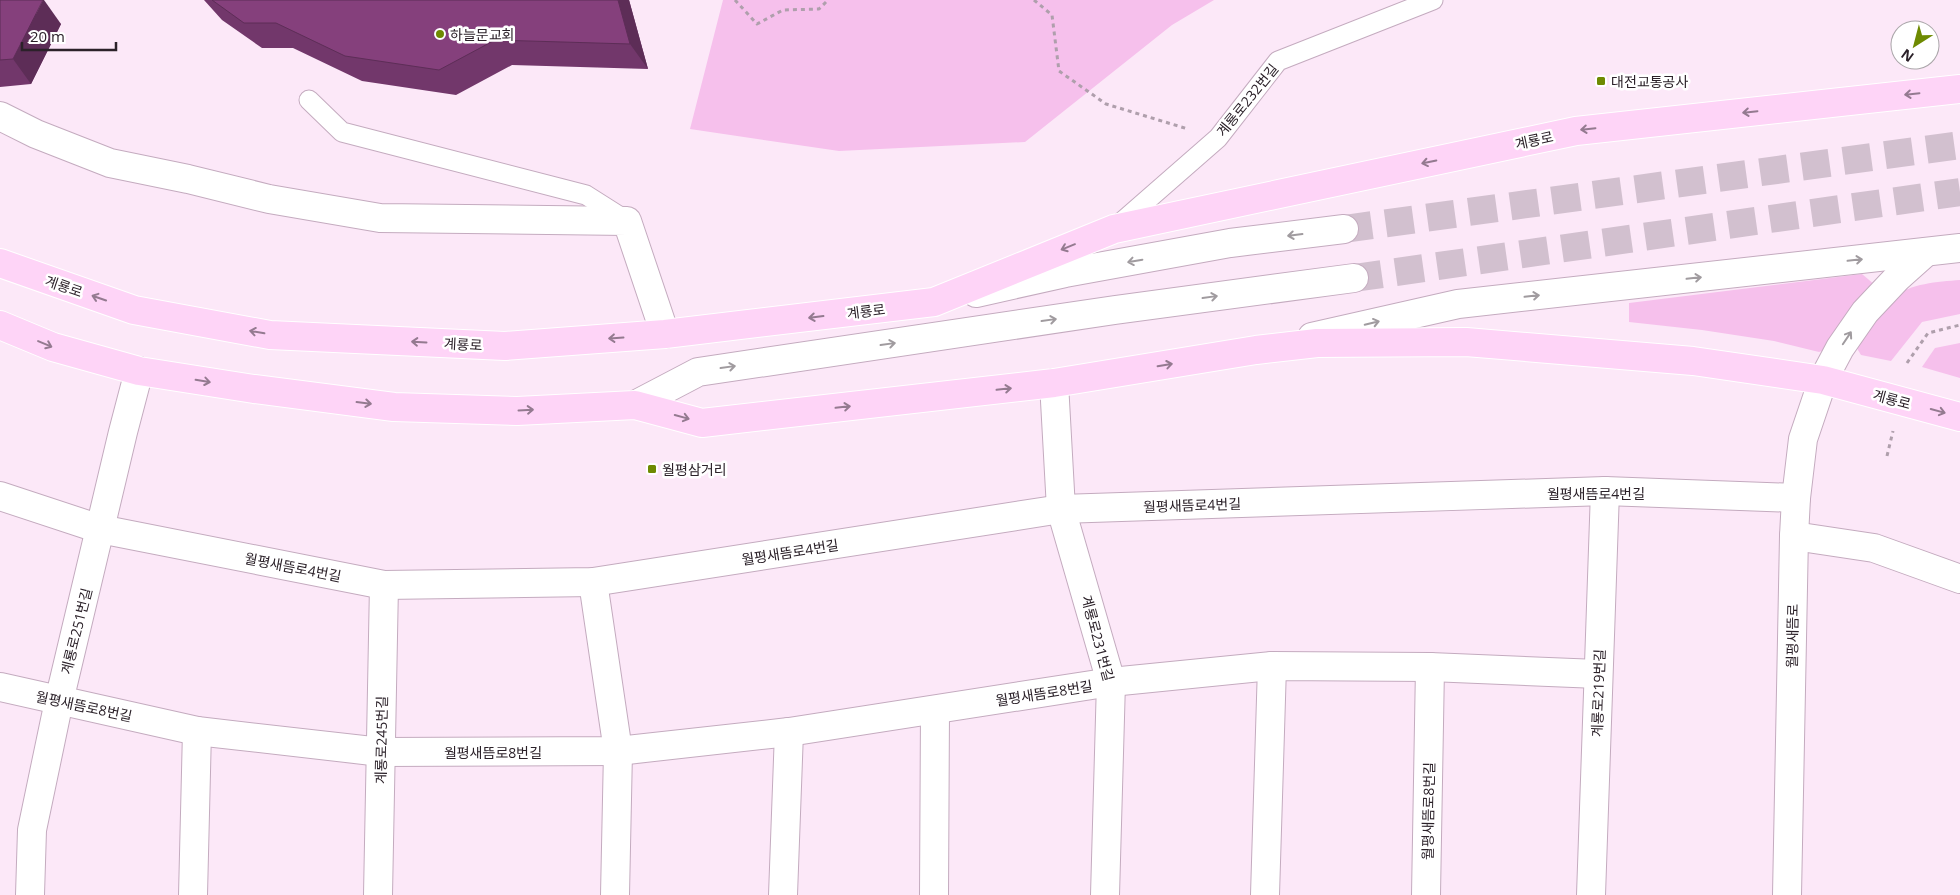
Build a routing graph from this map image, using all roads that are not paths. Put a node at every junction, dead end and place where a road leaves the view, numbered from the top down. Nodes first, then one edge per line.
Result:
1 (1433, 0) edge
2 (1960, 89) edge
3 (309, 100) dead end
4 (0, 116) edge
5 (627, 221) junction
6 (1114, 228) junction
7 (1344, 229) tunnel mouth
8 (1960, 248) edge
9 (1926, 252) junction
10 (0, 264) edge
11 (1354, 278) tunnel mouth
12 (934, 302) junction
13 (0, 325) edge
14 (665, 334) junction
15 (1256, 350) junction
16 (139, 371) junction
17 (1824, 380) junction
18 (1054, 383) junction
19 (635, 405) junction
20 (1960, 417) edge
21 (1605, 491) junction
22 (0, 496) edge
23 (1796, 498) junction
24 (1061, 509) junction
25 (100, 529) junction
26 (1794, 536) junction
27 (1960, 579) edge
28 (592, 582) junction
29 (384, 585) junction
30 (1272, 666) junction
31 (1430, 667) junction
32 (1598, 674) junction
33 (1111, 682) junction
34 (0, 687) edge
35 (59, 701) junction
36 (935, 710) junction
37 (197, 730) junction
38 (789, 732) junction
39 (618, 751) junction
40 (381, 752) junction
41 (30, 895) edge
42 (193, 895) edge
43 (378, 895) edge
44 (615, 895) edge
45 (783, 895) edge
46 (934, 895) edge
47 (1105, 895) edge
48 (1265, 895) edge
49 (1426, 895) edge
50 (1591, 895) edge
51 (1787, 895) edge

1 - 6 lane, 계룡로232번길
2 -> 6 main road, 계룡로
3 - 5 lane
4 - 5 street
5 - 14 street
6 -> 12 main road, 계룡로
7 -> 12 street
8 - 9 street
15 -> 9 street
17 -> 9 street, 월평새뜸로
14 -> 10 main road, 계룡로
19 -> 11 street
12 -> 14 main road, 계룡로
13 -> 16 main road
15 - 17 main road, 계룡로
18 -> 15 main road, 계룡로
16 -> 19 main road
16 - 25 street, 계룡로251번길
17 -> 20 main road, 계룡로
17 - 23 street, 월평새뜸로
19 -> 18 main road, 계룡로
18 - 24 street, 계룡로231번길
21 - 23 street, 월평새뜸로4번길
21 - 24 street, 월평새뜸로4번길
21 - 32 street, 계룡로219번길
22 - 25 street, 월평새뜸로4번길
23 - 26 street, 월평새뜸로
24 - 28 street, 월평새뜸로4번길
24 - 33 street, 계룡로231번길
25 - 29 street, 월평새뜸로4번길
25 - 35 street, 계룡로251번길
26 - 27 street
26 - 51 street, 월평새뜸로
28 - 29 street, 월평새뜸로4번길
28 - 39 street
29 - 40 street, 계룡로245번길
30 - 31 street, 월평새뜸로8번길
30 - 33 street, 월평새뜸로8번길
30 - 48 street
31 - 32 street, 월평새뜸로8번길
31 - 49 street, 월평새뜸로8번길
32 - 50 street, 계룡로219번길
33 - 36 street, 월평새뜸로8번길
33 - 47 street, 계룡로231번길
34 - 35 street, 월평새뜸로8번길
35 - 37 street, 월평새뜸로8번길
35 - 41 street, 계룡로251번길
36 - 38 street, 월평새뜸로8번길
36 - 46 street
37 - 40 street, 월평새뜸로8번길
37 - 42 street
38 - 39 street, 월평새뜸로8번길
38 - 45 street
39 - 40 street, 월평새뜸로8번길
39 - 44 street
40 - 43 street, 계룡로245번길

